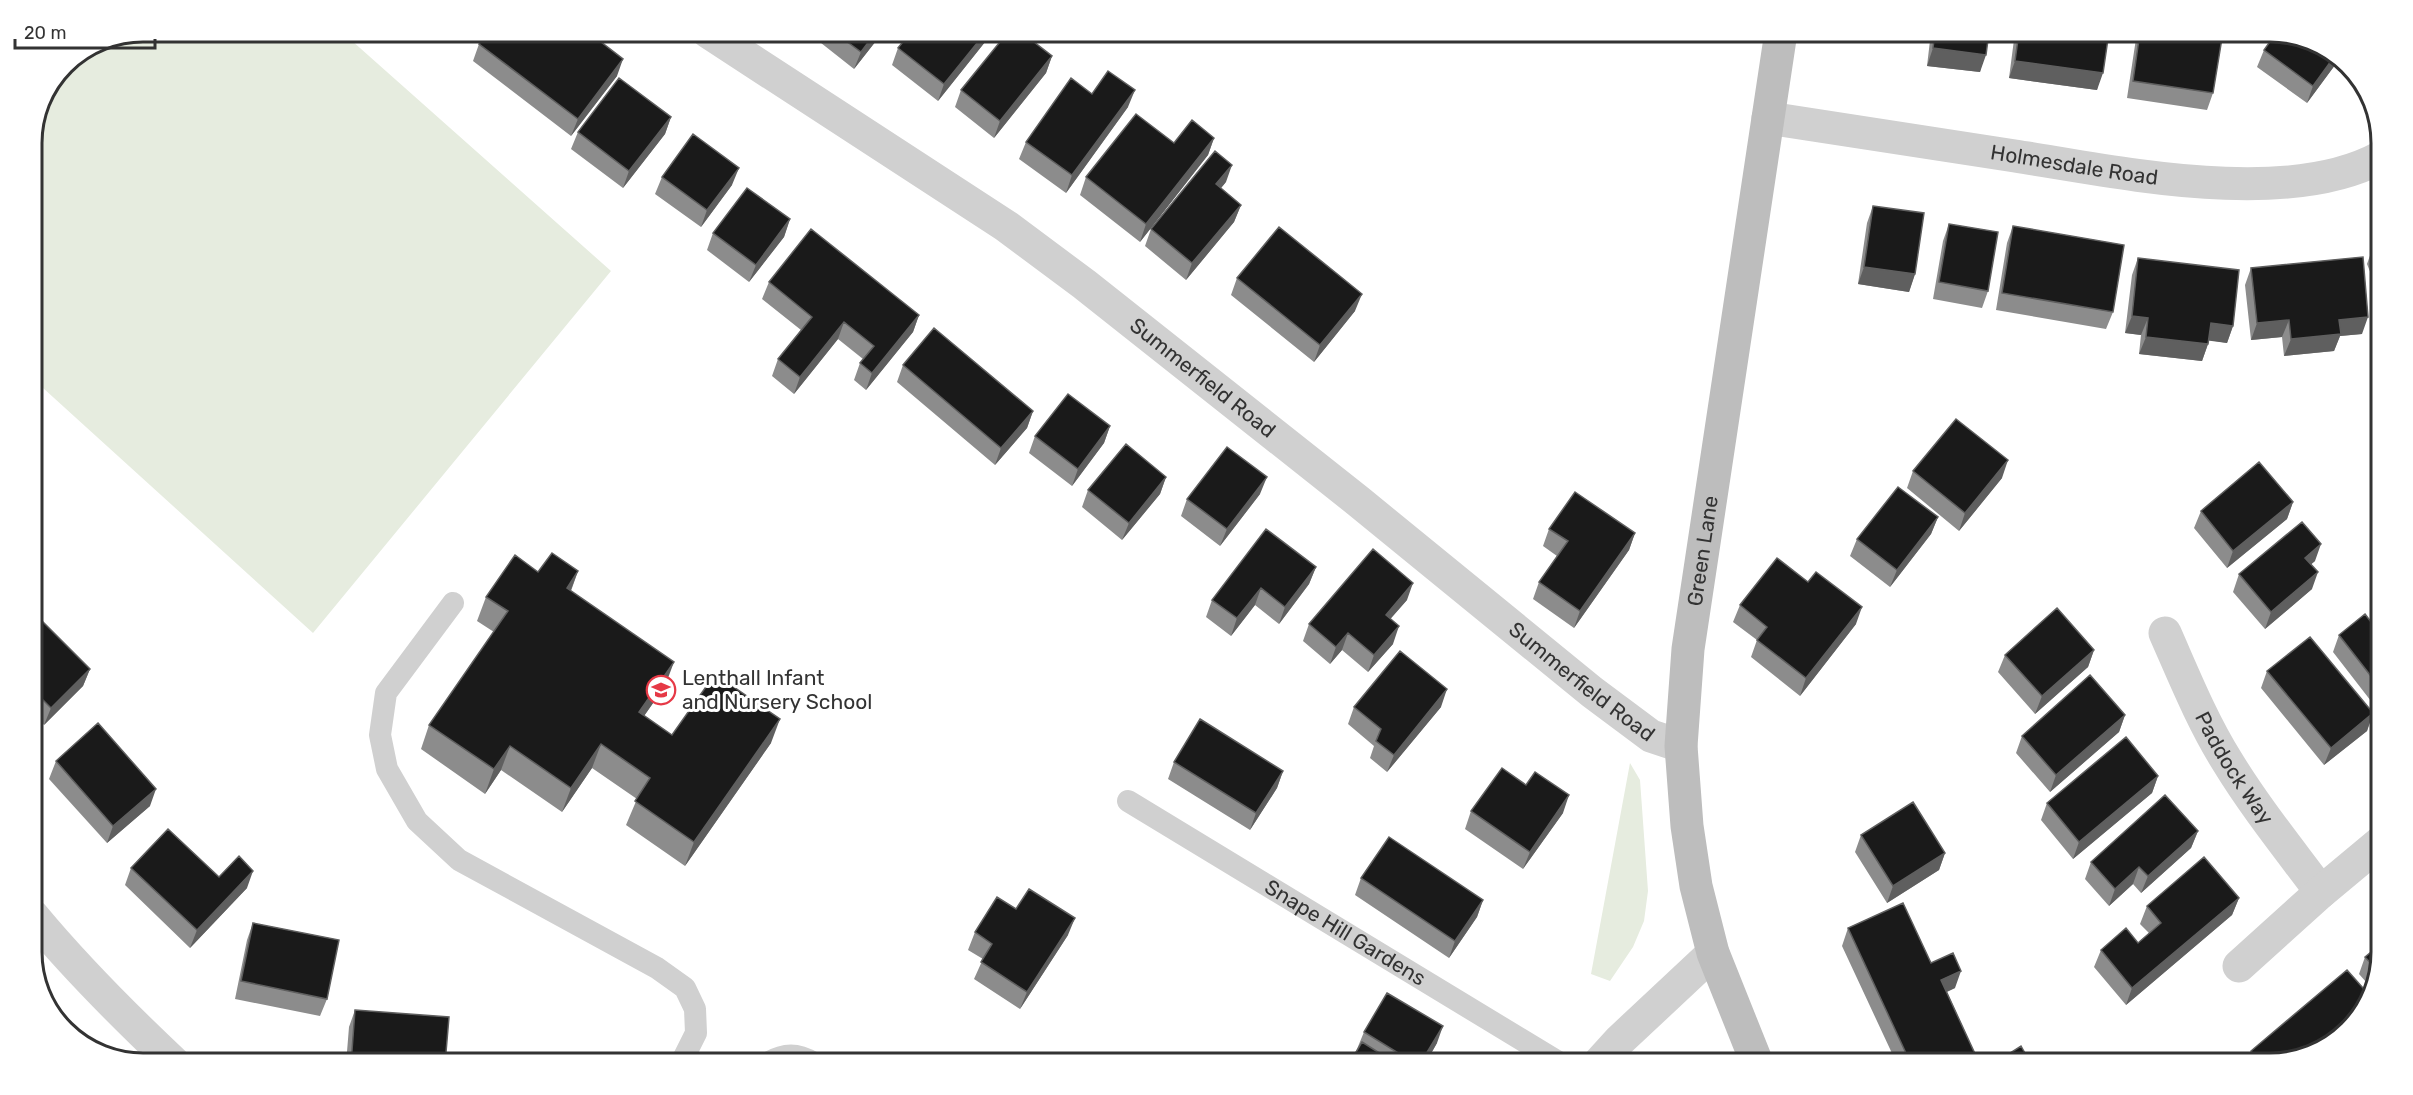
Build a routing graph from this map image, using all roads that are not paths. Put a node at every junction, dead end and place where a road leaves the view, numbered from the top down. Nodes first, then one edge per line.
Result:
1 (723, 42) edge
2 (1779, 42) edge
3 (1768, 118) junction
4 (2371, 163) edge
5 (453, 603) dead end
6 (2165, 633) dead end
7 (1681, 746) junction
8 (1128, 801) dead end
9 (2371, 850) edge
10 (2321, 892) junction
11 (42, 927) edge
12 (1713, 953) junction
13 (2239, 966) dead end
14 (163, 1053) edge
15 (686, 1053) edge
16 (1542, 1053) edge
17 (1609, 1053) edge
18 (1752, 1053) edge

1 - 7 street, Summerfield Road
2 - 3 main road, Green Lane
3 - 4 street, Holmesdale Road
3 - 7 main road, Green Lane
5 - 15 lane
6 - 10 street, Paddock Way
7 - 12 main road, Green Lane
8 - 16 lane, Snape Hill Gardens
9 - 10 street
10 - 13 street
11 - 14 street
12 - 17 street
12 - 18 main road, Green Lane

